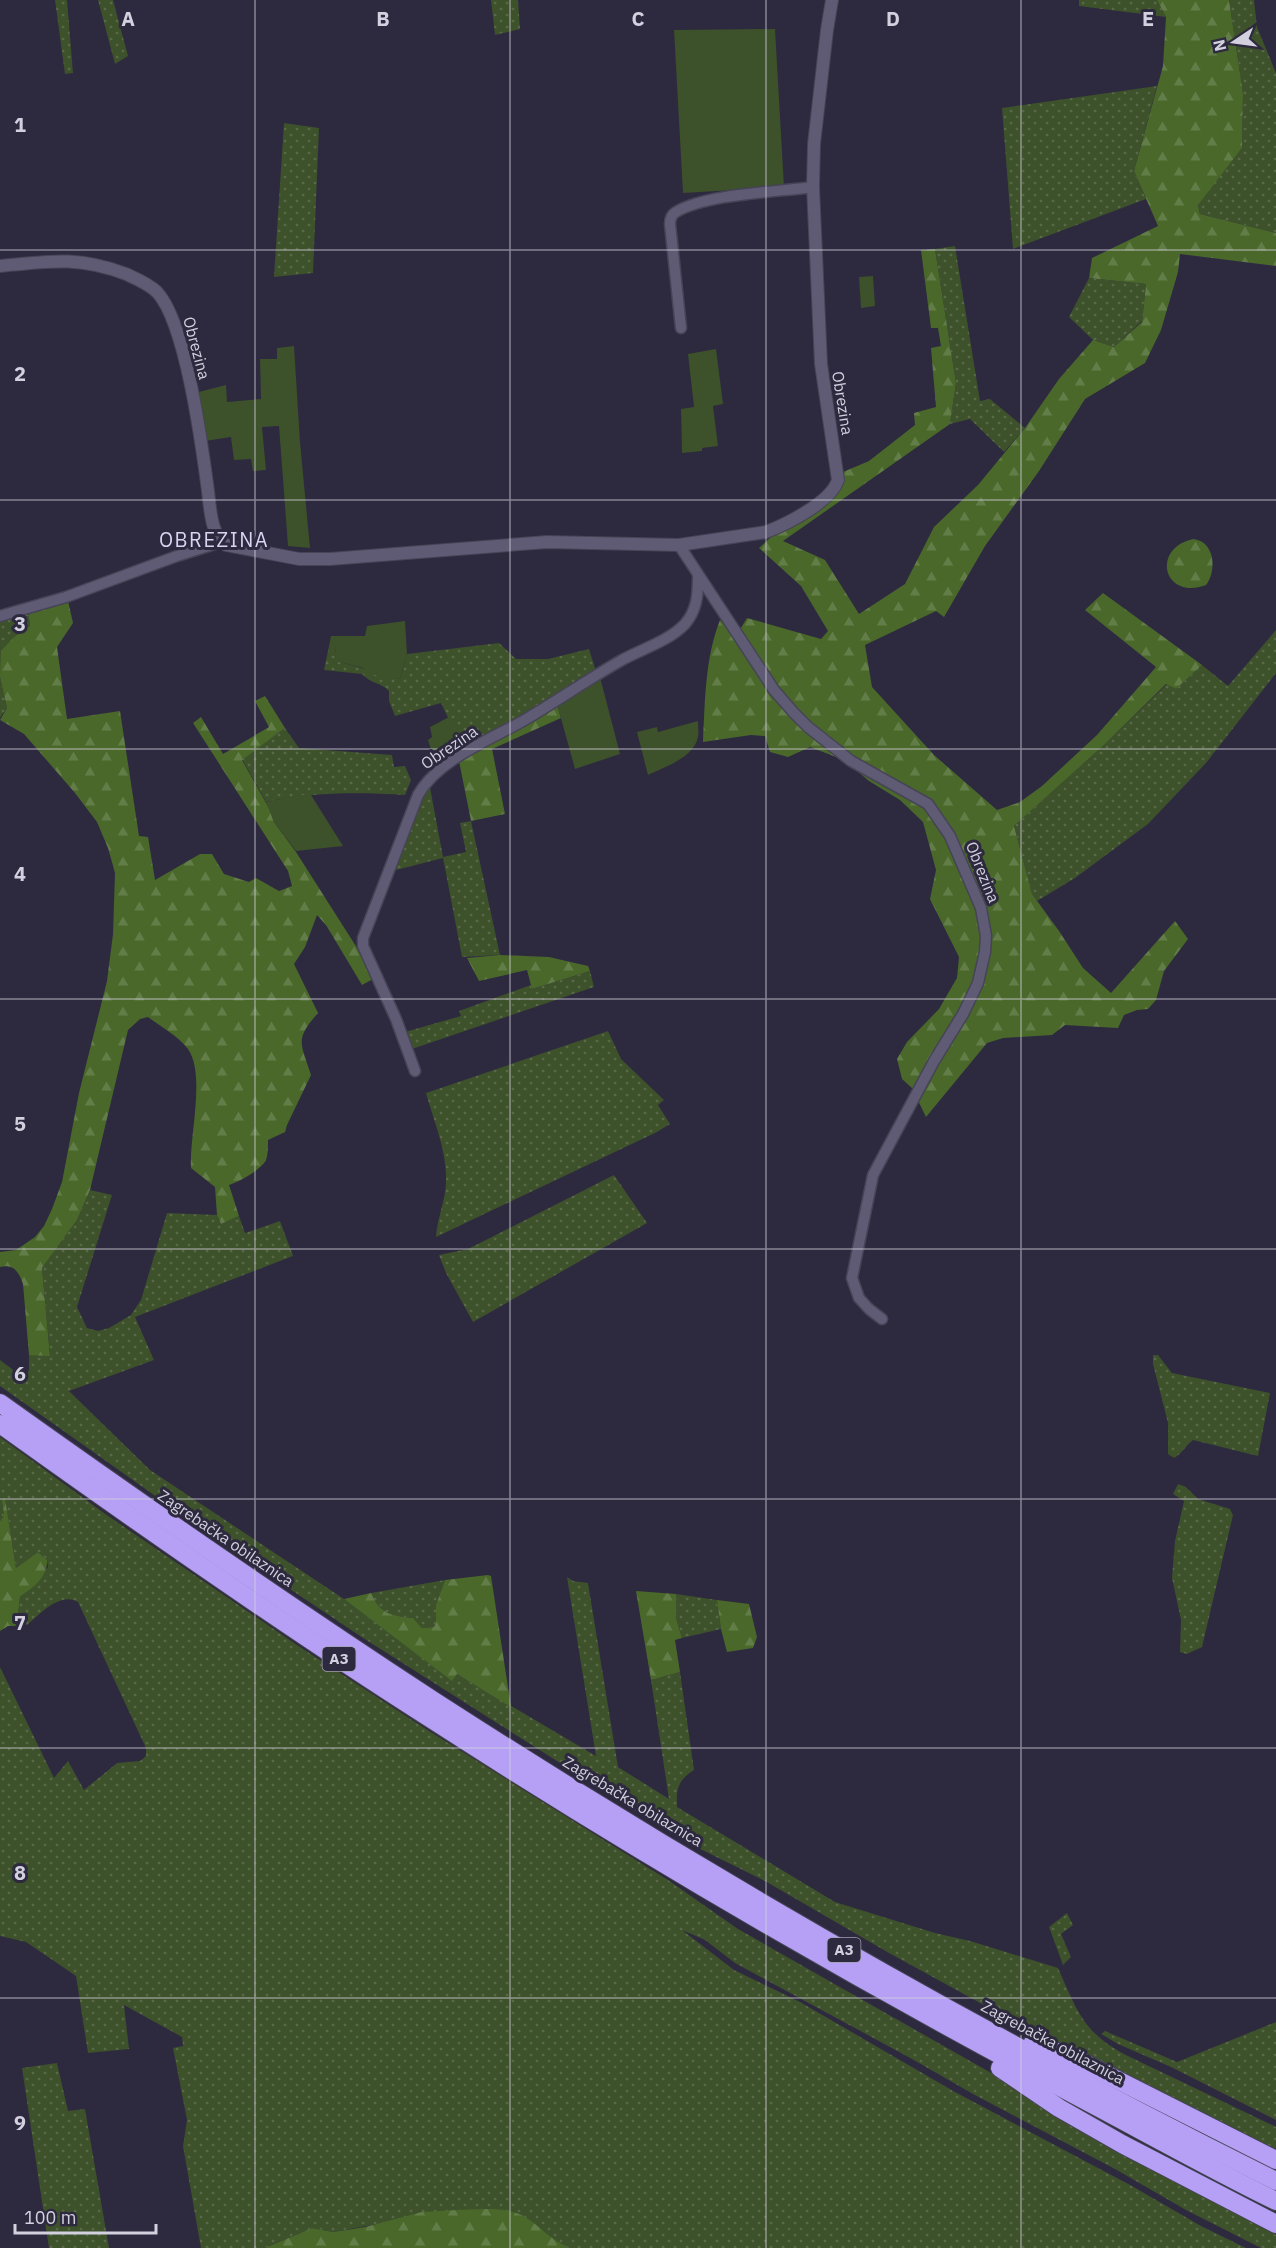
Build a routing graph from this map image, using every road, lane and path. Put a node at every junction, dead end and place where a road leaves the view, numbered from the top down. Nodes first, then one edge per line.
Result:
1 (832, 0) edge
2 (813, 187) junction
3 (0, 266) edge
4 (681, 328) dead end
5 (221, 542) junction
6 (679, 545) junction
7 (698, 577) junction
8 (0, 616) edge
9 (416, 1071) dead end
10 (882, 1319) dead end
11 (0, 1403) edge
12 (0, 1424) edge
13 (963, 2036) junction
14 (1002, 2038) junction
15 (1276, 2160) edge
16 (1276, 2181) edge
17 (1276, 2201) edge
18 (1276, 2224) edge

1 - 2 street, Obrezina
2 - 4 street
2 - 6 street, Obrezina
3 - 5 street, Obrezina
5 - 6 street, Obrezina
5 - 8 street
6 - 7 street, Obrezina
7 - 9 street, Obrezina
7 - 10 street, Obrezina
11 - 14 highway, Zagrebačka obilaznica / A3
12 - 13 highway, A3
13 - 17 highway, A3
13 - 18 highway
14 - 15 highway
14 - 16 highway, Zagrebačka obilaznica / A3

